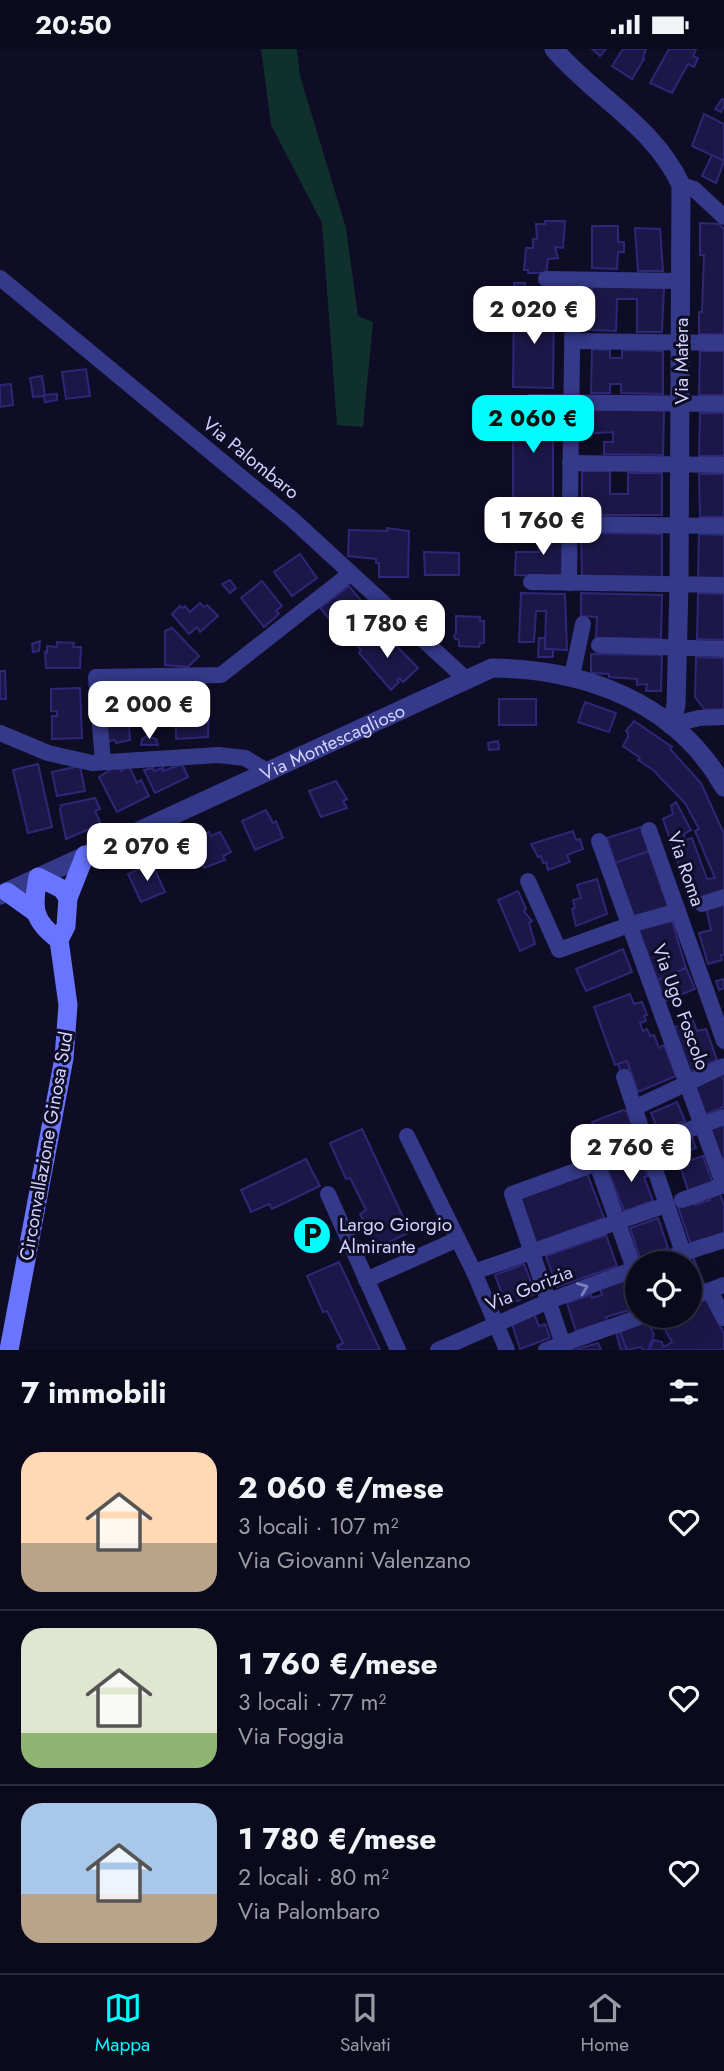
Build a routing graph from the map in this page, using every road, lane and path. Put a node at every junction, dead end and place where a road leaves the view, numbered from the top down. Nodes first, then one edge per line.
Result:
1 (554, 49) edge
2 (681, 185) junction
3 (724, 217) edge
4 (0, 278) edge
5 (546, 279) dead end
6 (573, 280) junction
7 (681, 281) junction
8 (572, 341) junction
9 (681, 343) junction
10 (724, 343) edge
11 (531, 402) dead end
12 (571, 402) junction
13 (681, 404) junction
14 (724, 404) edge
15 (570, 463) junction
16 (680, 464) junction
17 (724, 465) edge
18 (569, 524) junction
19 (680, 526) junction
20 (724, 526) edge
21 (351, 573) junction
22 (531, 582) dead end
23 (569, 583) junction
24 (679, 585) junction
25 (724, 585) edge
26 (583, 624) dead end
27 (599, 645) dead end
28 (677, 648) junction
29 (724, 649) edge
30 (572, 676) junction
31 (467, 680) junction
32 (724, 717) edge
33 (671, 725) junction
34 (0, 733) edge
35 (103, 762) junction
36 (267, 771) junction
37 (724, 786) edge
38 (649, 830) dead end
39 (599, 841) dead end
40 (85, 855) junction
41 (38, 877) junction
42 (528, 881) dead end
43 (4, 894) edge
44 (68, 898) junction
45 (724, 898) edge
46 (702, 904) dead end
47 (678, 911) junction
48 (35, 912) junction
49 (629, 925) junction
50 (59, 940) junction
51 (724, 1041) edge
52 (724, 1066) edge
53 (624, 1077) dead end
54 (687, 1083) junction
55 (634, 1108) junction
56 (724, 1117) edge
57 (702, 1125) junction
58 (407, 1136) dead end
59 (647, 1146) junction
60 (597, 1164) junction
61 (724, 1185) edge
62 (328, 1194) dead end
63 (674, 1202) junction
64 (618, 1222) junction
65 (458, 1240) junction
66 (724, 1240) edge
67 (681, 1247) dead end
68 (629, 1251) edge
69 (690, 1251) edge
70 (532, 1253) junction
71 (474, 1272) junction
72 (625, 1275) edge
73 (366, 1280) junction
74 (717, 1288) edge
75 (549, 1301) junction
76 (724, 1318) edge
77 (497, 1323) junction
78 (625, 1323) edge
79 (564, 1347) edge
80 (9, 1350) edge
81 (398, 1350) edge
82 (438, 1350) edge
83 (507, 1350) edge
84 (546, 1350) edge

1 - 2 street, Via Matera
2 - 3 street
2 - 7 street, Via Matera
4 - 21 street, Via Palombaro
5 - 6 street
6 - 7 street
6 - 8 street
7 - 9 street, Via Matera
8 - 9 street
8 - 12 street
9 - 10 street
9 - 13 street, Via Matera
11 - 12 street
12 - 13 street
12 - 15 street
13 - 14 street
13 - 16 street, Via Matera
15 - 16 street
15 - 18 street
16 - 17 street
16 - 19 street, Via Matera
18 - 19 street
18 - 23 street
19 - 20 street
19 - 24 street, Via Matera
21 - 31 street, Via Palombaro
21 - 35 street
22 - 23 street
23 - 24 street
24 - 25 street
24 - 28 street, Via Matera
26 - 30 street
27 - 28 street
28 - 29 street
28 - 33 street, Via Matera
30 - 31 street, Via Montescaglioso
30 - 33 street, Via Montescaglioso
31 - 36 street, Via Montescaglioso
32 - 33 street
33 - 37 street, Via Montescaglioso
34 - 35 street
35 - 36 street
36 - 40 street, Via Montescaglioso
38 - 47 street, Via Roma
39 - 49 street, Via Ugo Foscolo
40 - 41 street, Via Montescaglioso
40 - 44 main road, Circonvallazione Ginosa Sud
41 - 43 street, Via Montescaglioso
41 - 44 main road
41 - 48 main road
42 - 49 street
43 - 48 main road
44 - 50 main road, Circonvallazione Ginosa Sud
45 - 46 street
47 - 49 street
47 - 51 street, Via Roma
48 - 50 main road
49 - 54 street, Via Ugo Foscolo
50 - 80 main road, Circonvallazione Ginosa Sud
52 - 54 street
53 - 55 street
54 - 55 street
54 - 57 street, Via Ugo Foscolo
55 - 59 street
56 - 57 street
57 - 59 street
57 - 61 street, Via Ugo Foscolo
58 - 65 street
59 - 60 street
59 - 63 street
60 - 64 street
60 - 70 street
61 - 63 street
62 - 73 street
63 - 64 street
63 - 67 street
64 - 68 street
64 - 70 street
65 - 71 street
65 - 73 street
66 - 69 street
70 - 71 street
70 - 75 street
71 - 77 street
75 -> 72 street, Via Gorizia
73 - 81 street
74 - 76 street
75 - 77 street, Via Gorizia
75 - 79 street
77 - 82 street, Via Gorizia
77 - 83 street
78 - 79 street
79 - 84 street

